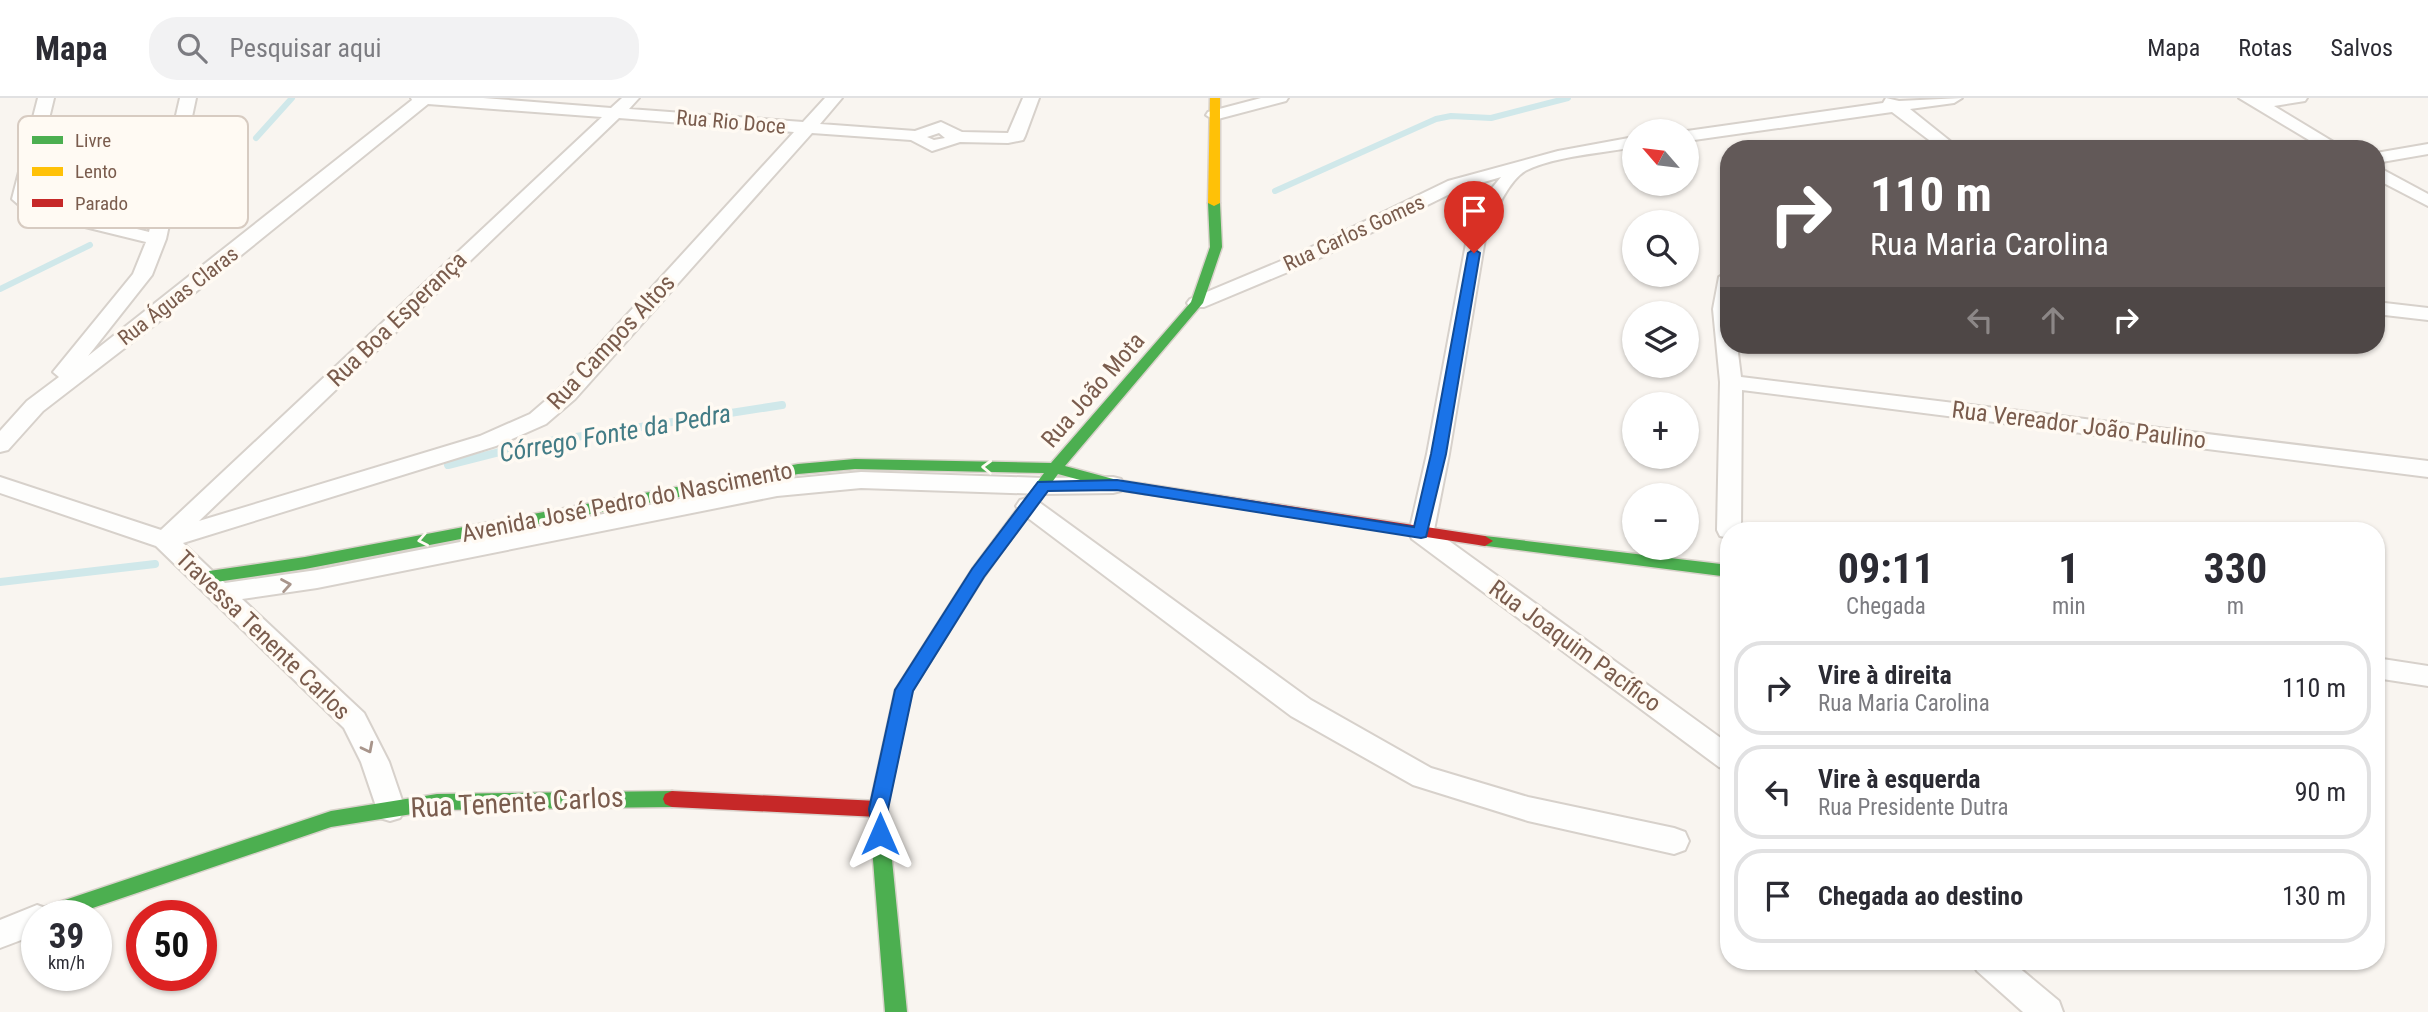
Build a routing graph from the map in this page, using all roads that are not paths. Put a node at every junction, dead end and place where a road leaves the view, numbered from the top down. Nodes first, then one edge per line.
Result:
1 (46, 98) edge
2 (188, 98) edge
3 (422, 98) edge
4 (631, 98) edge
5 (834, 98) edge
6 (1031, 98) edge
7 (1280, 98) edge
8 (1954, 98) edge
9 (2299, 98) edge
10 (2253, 101) edge
11 (1890, 102) edge
12 (1214, 106) edge
13 (615, 112) junction
14 (42, 116) edge
15 (184, 116) edge
16 (808, 128) junction
17 (1699, 134) edge
18 (1940, 140) edge
19 (2321, 140) edge
20 (1622, 145) edge
21 (2428, 149) edge
22 (2385, 156) edge
23 (1520, 166) junction
24 (2385, 176) edge
25 (18, 201) edge
26 (2428, 201) edge
27 (0, 211) edge
28 (113, 228) edge
29 (160, 228) edge
30 (158, 239) junction
31 (1197, 303) junction
32 (2385, 309) edge
33 (2428, 314) edge
34 (112, 315) junction
35 (154, 316) junction
36 (1728, 354) edge
37 (1731, 382) junction
38 (35, 406) junction
39 (0, 445) edge
40 (2428, 469) edge
41 (0, 485) edge
42 (1117, 485) joint
43 (1042, 487) junction
44 (1729, 522) edge
45 (1421, 533) junction
46 (164, 540) junction
47 (1720, 570) edge
48 (210, 585) junction
49 (2385, 669) edge
50 (2428, 676) edge
51 (1720, 752) edge
52 (390, 809) junction
53 (878, 809) junction
54 (1674, 841) dead end
55 (91, 900) edge
56 (21, 925) edge
57 (0, 934) edge
58 (1998, 970) edge
59 (896, 1012) edge
60 (2047, 1012) edge

1 - 14 street
2 - 15 street
3 - 13 street, Rua Rio Doce
3 - 35 street, Rua Águas Claras
4 - 13 street, Rua Boa Esperança
5 - 16 street, Rua Campos Altos
6 - 16 street, Rua Rio Doce
7 - 12 street
8 - 11 street
9 - 10 street
10 - 19 street
11 - 17 street
11 - 18 street
12 - 31 main road, Rua João Mota
13 - 16 street, Rua Rio Doce
13 - 46 street, Rua Boa Esperança
16 - 46 street, Rua Campos Altos
20 - 23 street, Rua Carlos Gomes
21 - 22 street
23 - 31 street, Rua Carlos Gomes
23 - 45 street
24 - 26 street
25 - 27 street
28 - 30 street
29 - 30 street
30 - 34 street
31 - 43 main road, Rua João Mota
32 - 33 street
34 - 35 street
34 - 38 street
35 - 38 street, Rua Águas Claras
36 - 37 street
37 - 40 street, Rua Vereador João Paulino
37 - 44 street
38 - 39 street, Rua Águas Claras
41 - 46 street
42 - 43 street, Avenida José Pedro do Nascimento
42 - 45 main road
43 - 48 street, Avenida José Pedro do Nascimento
43 - 53 main road, Rua João Mota
43 - 54 street
45 - 47 main road
45 - 51 street, Rua Joaquim Pacífico
46 - 48 street, Travessa Tenente Carlos
48 -> 52 street, Travessa Tenente Carlos
49 - 50 street
52 - 53 main road, Rua Tenente Carlos
52 - 55 main road, Rua Tenente Carlos
53 - 59 main road, Rua João Mota
56 - 57 street
58 - 60 street

